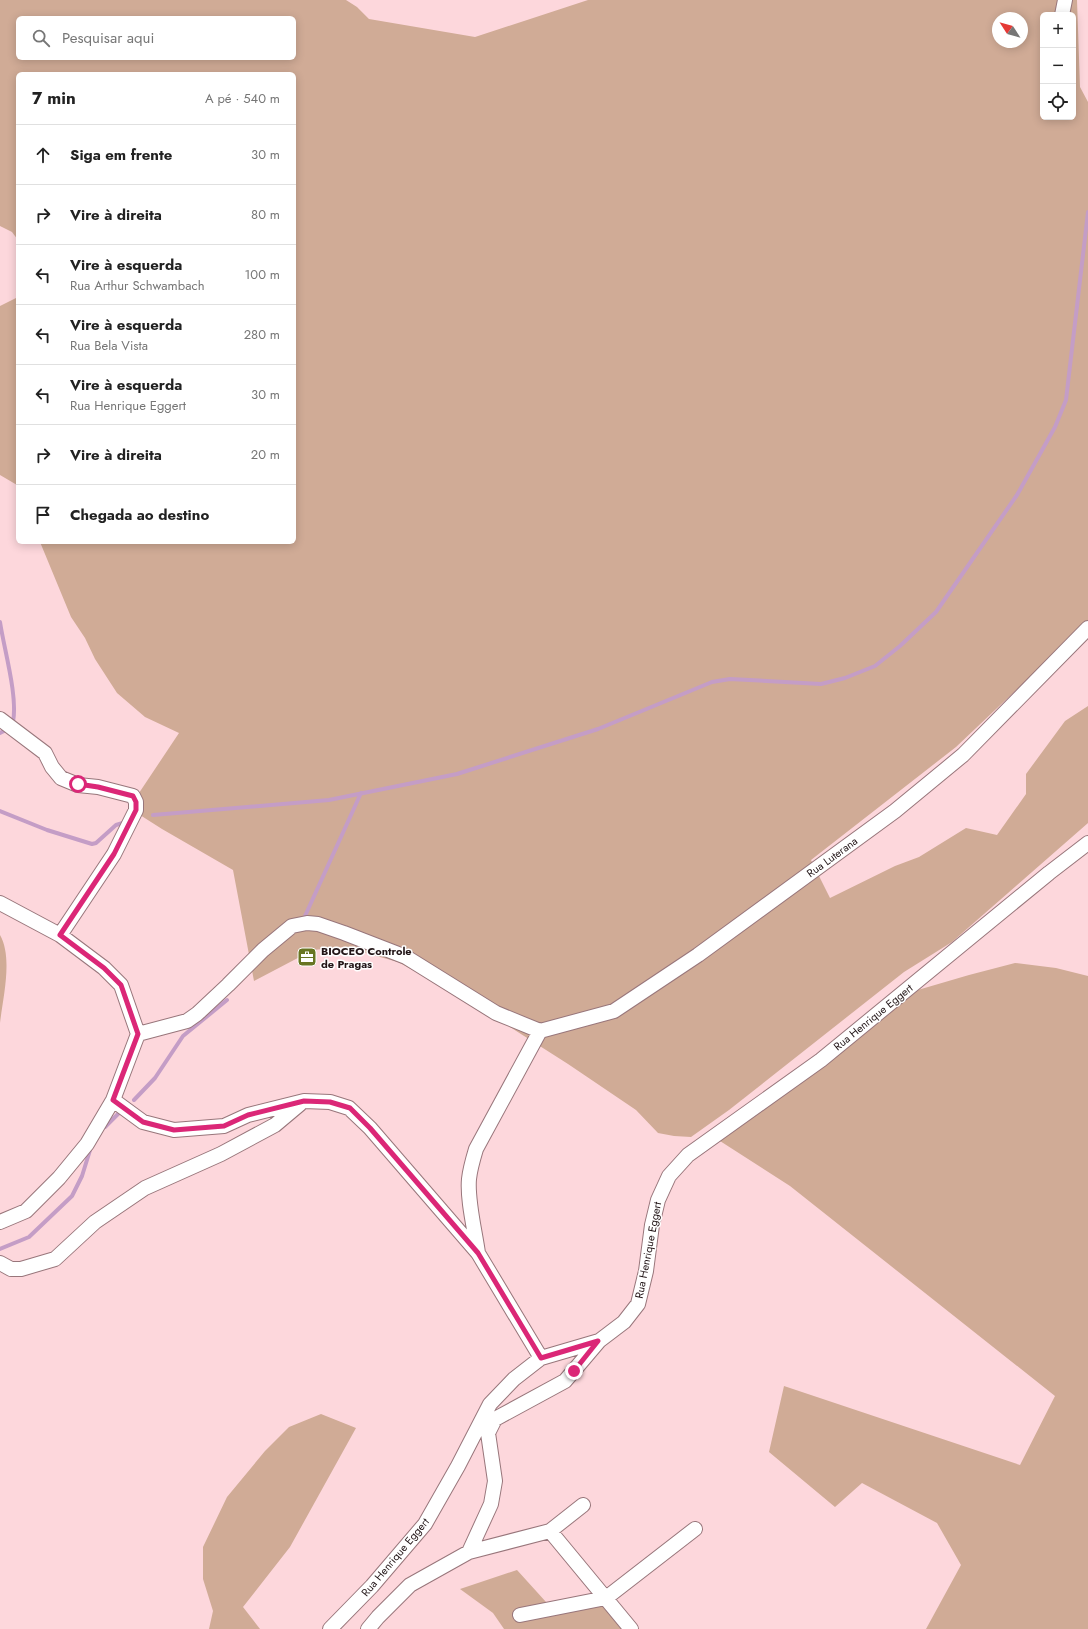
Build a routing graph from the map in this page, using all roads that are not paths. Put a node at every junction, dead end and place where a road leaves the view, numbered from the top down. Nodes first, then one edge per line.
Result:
1 (1064, 0) edge
2 (1062, 12) edge
3 (1088, 628) edge
4 (0, 720) edge
5 (1088, 843) edge
6 (0, 903) edge
7 (60, 935) junction
8 (540, 1031) junction
9 (138, 1034) junction
10 (113, 1100) junction
11 (304, 1101) junction
12 (0, 1222) edge
13 (478, 1253) junction
14 (0, 1263) edge
15 (598, 1341) junction
16 (541, 1358) junction
17 (583, 1505) dead end
18 (695, 1529) dead end
19 (550, 1531) junction
20 (469, 1552) junction
21 (606, 1598) junction
22 (520, 1615) dead end
23 (330, 1629) edge
24 (368, 1629) edge
25 (631, 1629) edge

1 - 2 street
3 - 8 street, Rua Luterana
4 - 7 street
5 - 15 street, Rua Henrique Eggert
6 - 7 street
7 - 9 street
8 - 9 street
8 - 13 street
9 - 10 street
10 - 11 street
10 - 12 street
11 - 13 street
11 - 14 street
13 - 16 street
15 - 16 street, Rua Henrique Eggert
15 - 20 street
16 - 23 street, Rua Henrique Eggert
17 - 19 street
18 - 21 street
19 - 20 street
19 - 21 street
20 - 24 street
21 - 22 street
21 - 25 street

